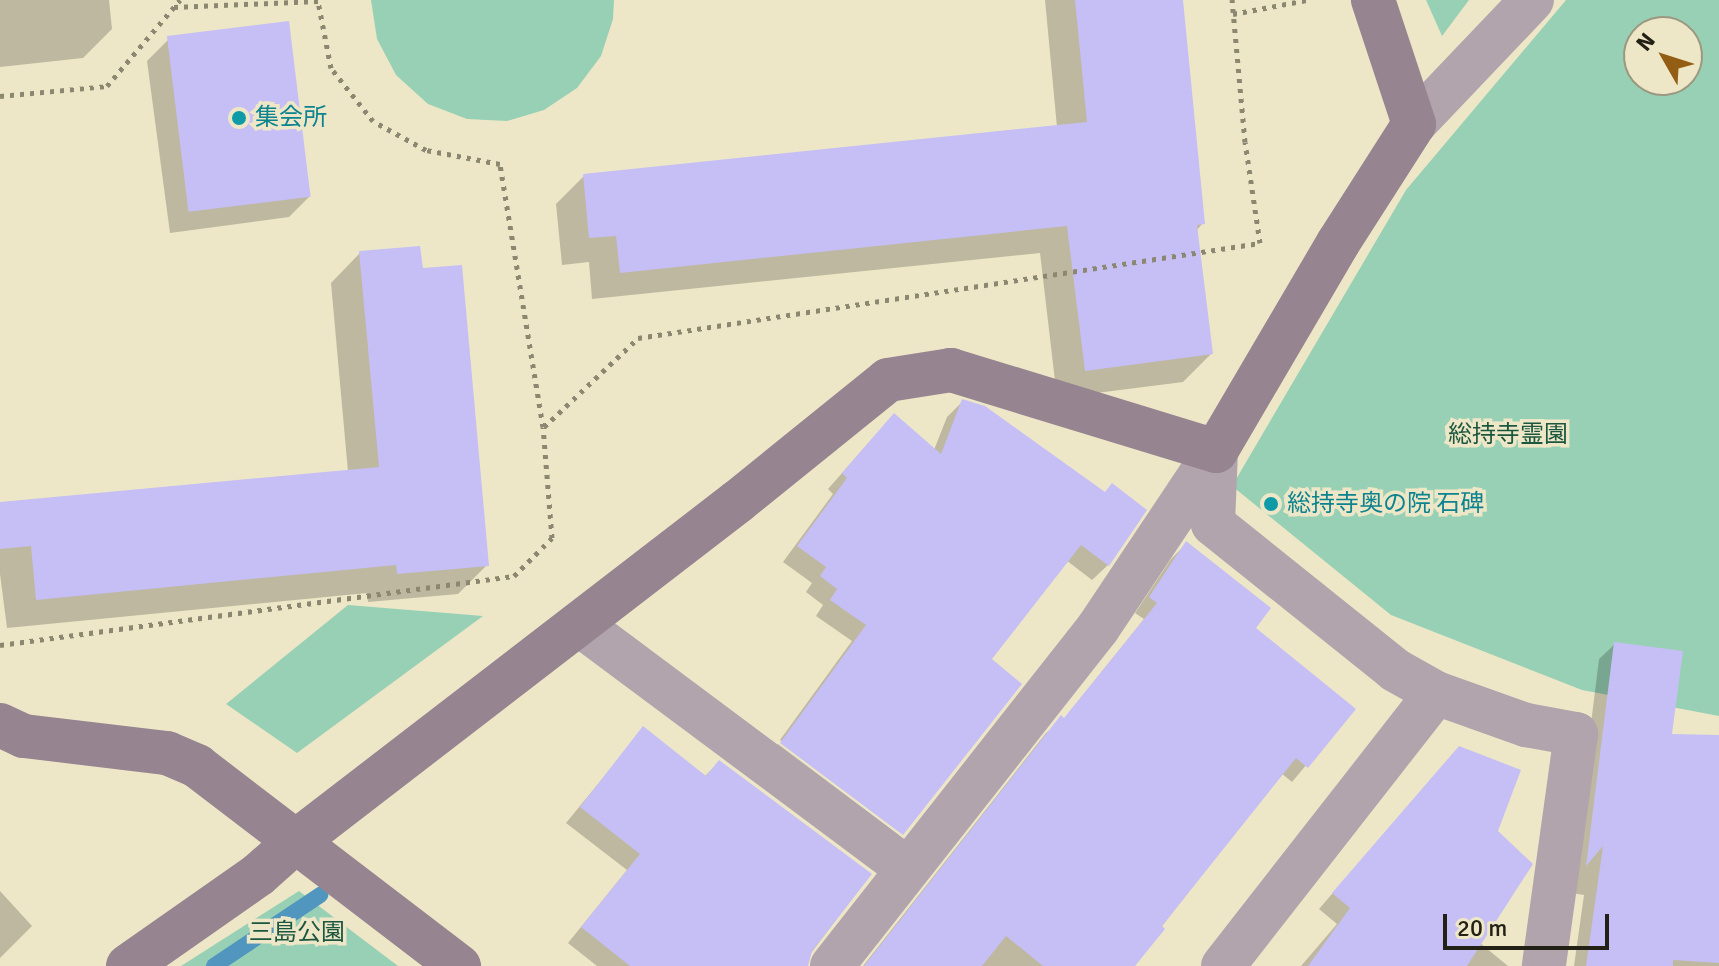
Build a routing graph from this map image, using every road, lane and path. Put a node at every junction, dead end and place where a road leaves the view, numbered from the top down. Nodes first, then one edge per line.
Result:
1 (180, 0) edge
2 (1232, 0) edge
3 (1307, 0) edge
4 (1373, 0) edge
5 (1532, 0) edge
6 (174, 7) junction
7 (1233, 14) junction
8 (0, 96) edge
9 (1414, 124) junction
10 (543, 427) junction
11 (1216, 451) junction
12 (579, 624) junction
13 (0, 645) edge
14 (1436, 693) junction
15 (0, 725) edge
16 (294, 843) junction
17 (906, 868) junction
18 (128, 966) edge
19 (459, 966) edge
20 (832, 966) edge
21 (1223, 966) edge
22 (1544, 966) edge

1 - 6 path
2 - 7 path
3 - 7 path
4 - 9 street
5 - 9 street
6 - 8 path
6 - 10 path
7 - 10 path
9 - 11 street
10 - 13 path
11 - 12 street
11 - 14 street
11 - 17 street
12 - 16 street
12 - 17 street
14 - 21 street
14 - 22 street
15 - 16 street
16 - 18 street
16 - 19 street
17 - 20 street

